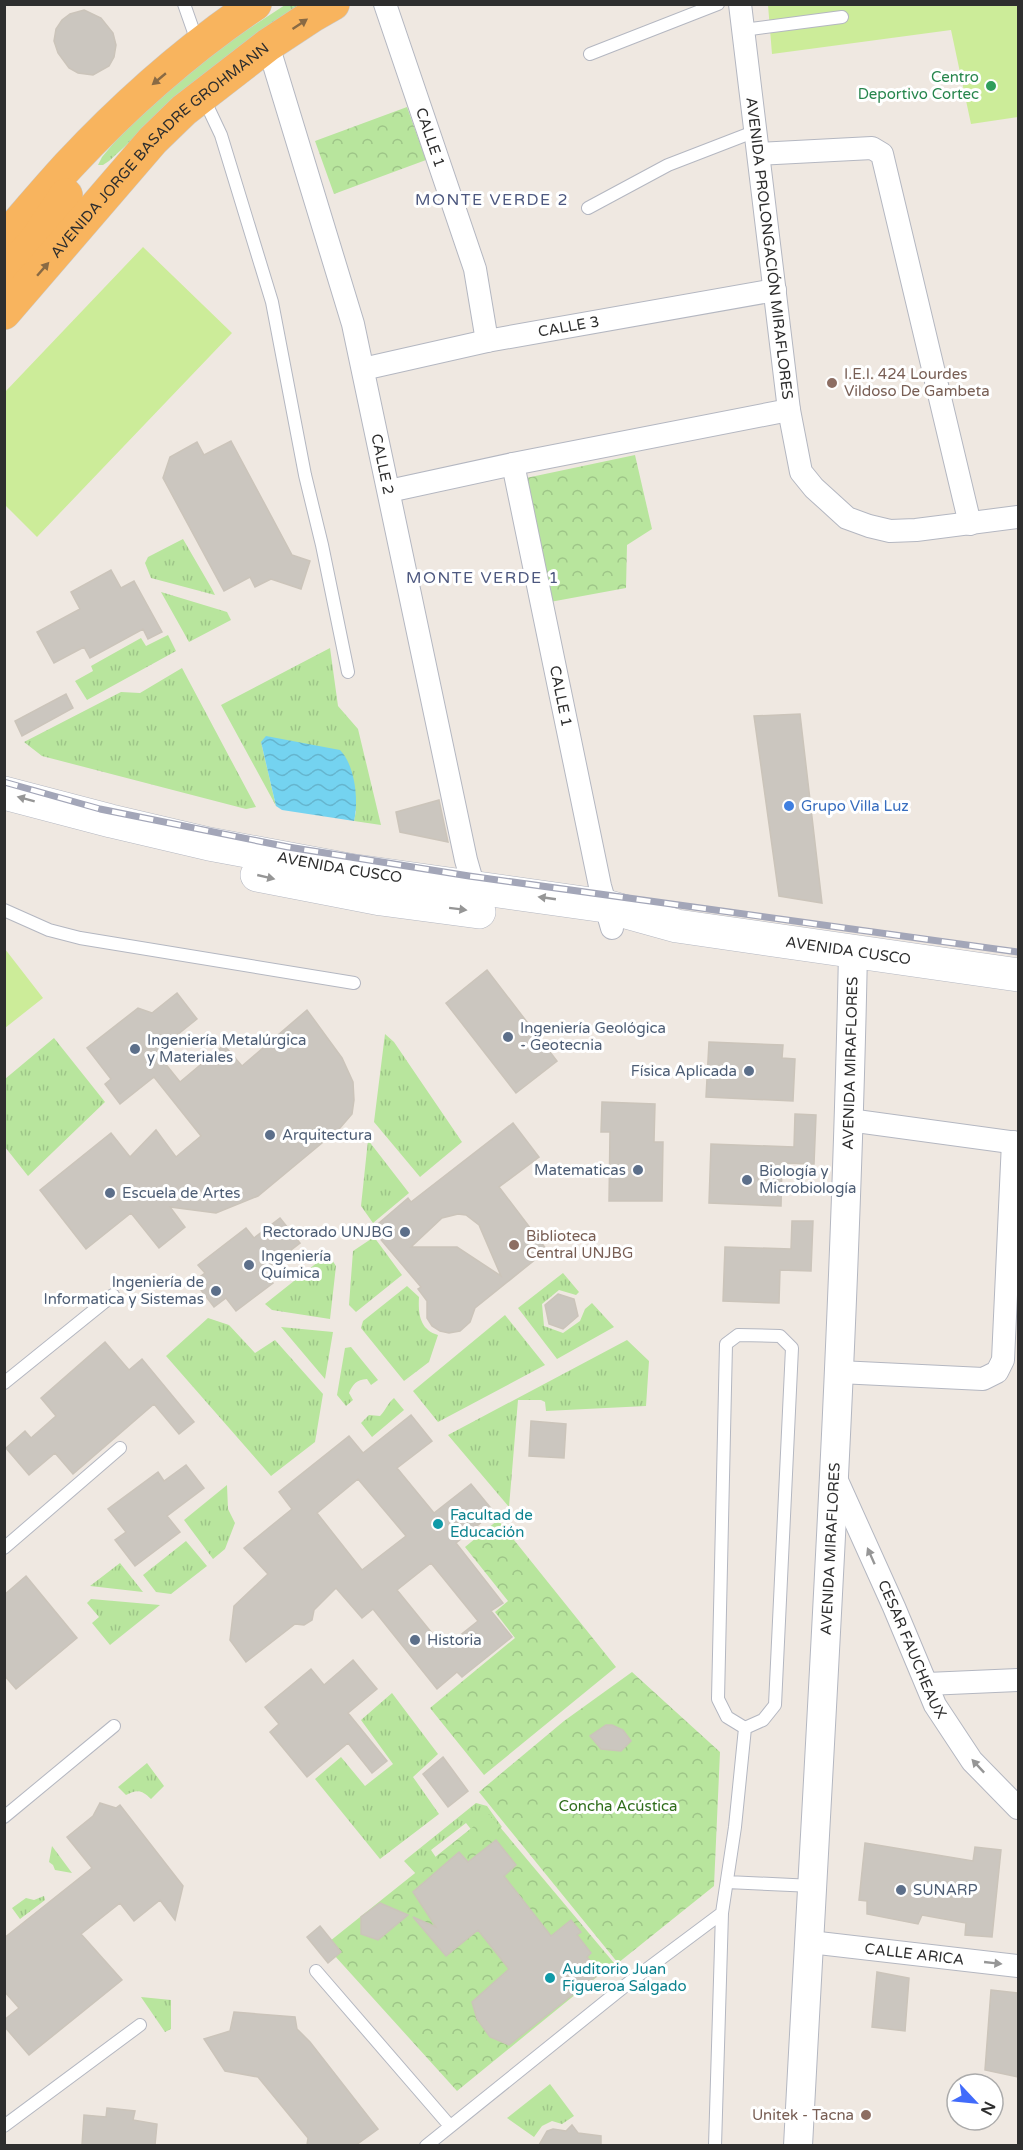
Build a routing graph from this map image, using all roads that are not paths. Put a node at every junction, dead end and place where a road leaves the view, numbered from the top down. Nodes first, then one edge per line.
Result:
1 (184, 4) edge
2 (255, 4) edge
3 (333, 4) edge
4 (385, 4) edge
5 (718, 4) edge
6 (740, 4) edge
7 (842, 17) dead end
8 (743, 30) junction
9 (199, 45) junction
10 (268, 45) junction
11 (590, 54) dead end
12 (202, 96) junction
13 (756, 131) junction
14 (153, 140) junction
15 (759, 154) junction
16 (588, 208) dead end
17 (20, 240) edge
18 (4, 276) edge
19 (775, 290) junction
20 (4, 313) edge
21 (487, 340) junction
22 (363, 369) junction
23 (789, 410) junction
24 (513, 464) junction
25 (388, 492) junction
26 (1018, 517) edge
27 (970, 524) junction
28 (348, 672) dead end
29 (4, 793) edge
30 (4, 815) edge
31 (474, 888) junction
32 (4, 910) edge
33 (608, 917) junction
34 (853, 952) junction
35 (1018, 975) edge
36 (354, 983) dead end
37 (849, 1120) junction
38 (1016, 1143) edge
39 (113, 1295) dead end
40 (839, 1372) junction
41 (4, 1383) edge
42 (120, 1448) dead end
43 (834, 1474) junction
44 (4, 1548) edge
45 (1018, 1680) edge
46 (927, 1684) junction
47 (114, 1726) dead end
48 (745, 1728) junction
49 (1018, 1808) edge
50 (4, 1817) edge
51 (727, 1882) junction
52 (813, 1886) junction
53 (722, 1913) junction
54 (810, 1942) junction
55 (1018, 1966) edge
56 (316, 1971) dead end
57 (140, 2025) dead end
58 (4, 2126) edge
59 (450, 2126) junction
60 (426, 2145) edge
61 (715, 2145) edge
62 (798, 2145) edge

1 - 9 lane
2 - 9 highway
10 -> 3 highway, AVENIDA JORGE BASADRE GROHMANN
4 - 21 street, CALLE 1
5 - 11 lane
6 - 8 street, AVENIDA PROLONGACIÓN MIRAFLORES
7 - 8 lane
8 - 13 street, AVENIDA PROLONGACIÓN MIRAFLORES
9 -> 17 highway
10 - 12 highway, AVENIDA JORGE BASADRE GROHMANN
10 - 22 street, CALLE 2
12 - 14 highway, AVENIDA JORGE BASADRE GROHMANN
12 - 28 lane
13 - 15 street, AVENIDA PROLONGACIÓN MIRAFLORES
13 - 16 lane
14 - 17 highway
20 -> 14 highway, AVENIDA JORGE BASADRE GROHMANN
15 - 19 street, AVENIDA PROLONGACIÓN MIRAFLORES
15 - 27 street
17 - 18 highway
19 - 21 street, CALLE 3
19 - 23 street, AVENIDA PROLONGACIÓN MIRAFLORES
21 - 22 street, CALLE 3
22 - 25 street, CALLE 2
23 - 24 street
23 - 27 street, AVENIDA PROLONGACIÓN MIRAFLORES
24 - 25 street
24 - 33 street, CALLE 1
25 - 31 street, CALLE 2
26 - 27 street, AVENIDA PROLONGACIÓN MIRAFLORES
31 -> 29 main road, AVENIDA CUSCO
30 -> 33 main road, AVENIDA CUSCO
33 -> 31 main road, AVENIDA CUSCO
32 - 36 lane
33 - 34 main road, AVENIDA CUSCO
34 - 35 main road, AVENIDA CUSCO
34 - 37 street, AVENIDA MIRAFLORES
37 - 38 street
37 - 40 street, AVENIDA MIRAFLORES
38 - 40 street
39 - 41 lane
40 - 43 street, AVENIDA MIRAFLORES
42 - 44 lane
46 -> 43 street, CESAR FAUCHEAUX
43 - 52 street, AVENIDA MIRAFLORES
45 - 46 street
49 -> 46 street, CESAR FAUCHEAUX
47 - 50 lane
48 - 48 lane
48 - 51 lane
51 - 52 lane
51 - 53 lane
52 - 54 street, AVENIDA MIRAFLORES
53 - 59 lane
53 - 61 lane
54 -> 55 street, CALLE ARICA
54 - 62 street, AVENIDA MIRAFLORES
56 - 59 lane
57 - 58 lane
59 - 60 lane

